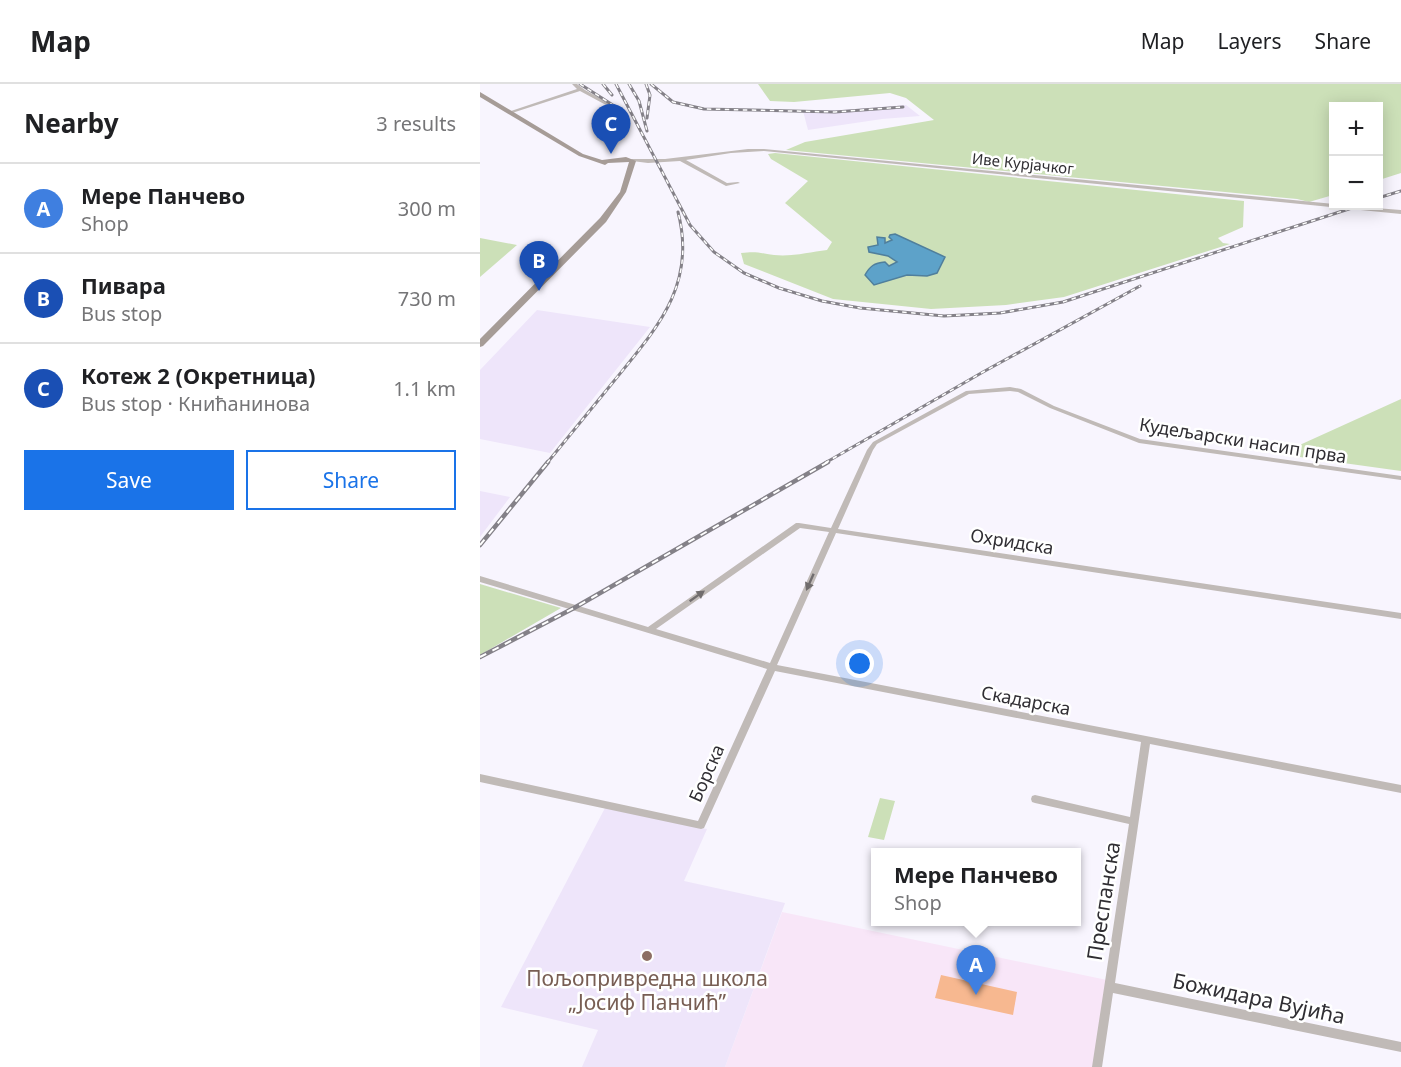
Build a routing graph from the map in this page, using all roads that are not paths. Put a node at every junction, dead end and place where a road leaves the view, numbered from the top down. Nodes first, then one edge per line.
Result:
1 (574, 84) edge
2 (578, 90) junction
3 (480, 94) edge
4 (510, 112) junction
5 (618, 112) dead end
6 (681, 160) junction
7 (632, 163) junction
8 (618, 164) junction
9 (738, 183) dead end
10 (1401, 212) edge
11 (480, 335) edge
12 (480, 344) edge
13 (1401, 478) edge
14 (834, 529) junction
15 (480, 579) edge
16 (1401, 616) edge
17 (649, 630) junction
18 (772, 667) junction
19 (1146, 740) junction
20 (480, 778) edge
21 (1401, 789) edge
22 (1035, 799) dead end
23 (1133, 821) junction
24 (1108, 987) junction
25 (1401, 1047) edge
26 (1097, 1067) edge

1 - 2 street
2 - 4 street
2 - 5 street
3 - 4 main road
4 - 8 main road
6 - 7 street, Иве Курјачког
6 - 9 street
6 - 10 street, Иве Курјачког
7 - 8 main road
7 - 12 main road
8 - 11 main road
13 - 14 street, Кудељарски насип прва
14 - 16 street, Охридска
17 -> 14 street, Охридска
14 -> 18 street, Борска
15 - 17 street, Скадарска
17 - 18 street, Скадарска
18 - 19 street, Скадарска
18 - 20 street, Борска
19 - 21 street, Скадарска
19 - 23 street, Преспанска
22 - 23 street
23 - 24 street, Преспанска
24 - 25 street, Божидара Вујића
24 - 26 street, Преспанска

